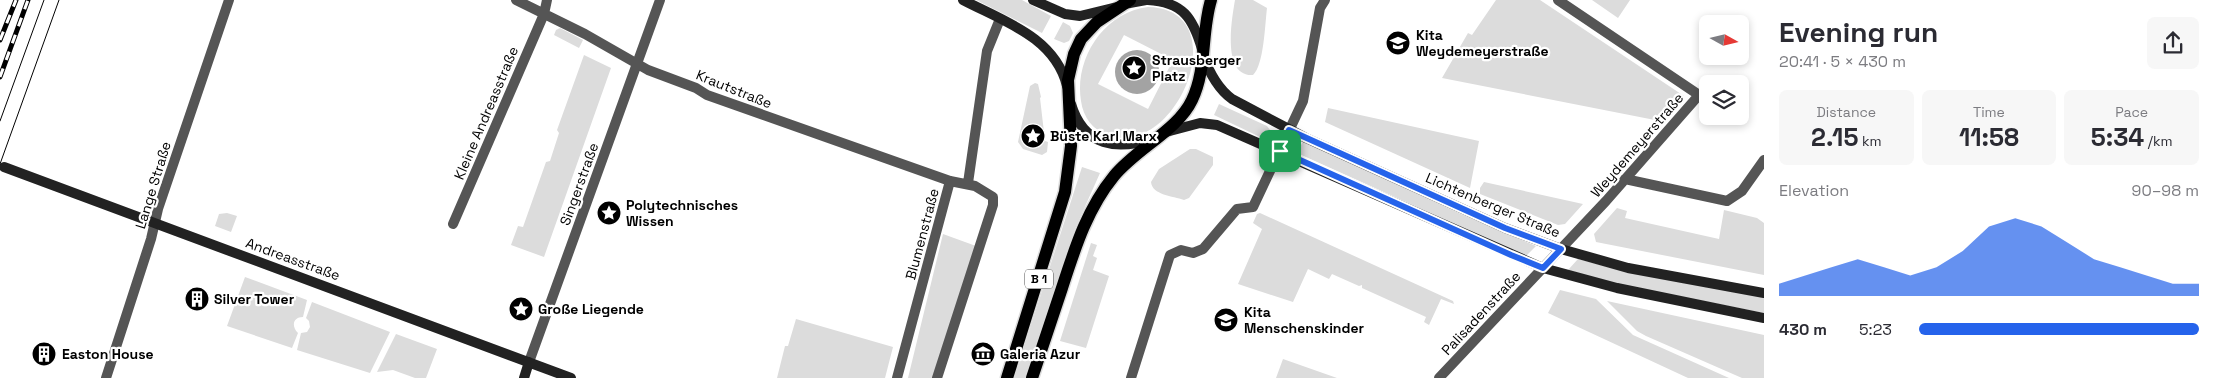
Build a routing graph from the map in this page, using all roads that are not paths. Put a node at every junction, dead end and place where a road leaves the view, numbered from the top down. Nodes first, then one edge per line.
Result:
1 (229, 0) edge
2 (516, 0) edge
3 (547, 0) edge
4 (660, 0) edge
5 (963, 0) edge
6 (1033, 0) edge
7 (1147, 0) edge
8 (1325, 0) edge
9 (1558, 0) edge
10 (1125, 3) edge
11 (1210, 3) edge
12 (544, 14) junction
13 (1000, 19) junction
14 (1203, 53) junction
15 (637, 63) junction
16 (1068, 92) junction
17 (1289, 130) junction
18 (1160, 135) junction
19 (1280, 151) junction
20 (1764, 160) edge
21 (4, 167) dead end
22 (1624, 180) junction
23 (950, 181) junction
24 (968, 183) junction
25 (155, 222) junction
26 (453, 224) dead end
27 (1561, 249) junction
28 (1543, 268) junction
29 (1764, 293) edge
30 (1764, 318) edge
31 (529, 362) junction
32 (106, 378) edge
33 (524, 378) edge
34 (572, 378) edge
35 (897, 378) edge
36 (937, 378) edge
37 (1007, 378) edge
38 (1032, 378) edge
39 (1131, 378) edge
40 (1439, 378) edge

1 - 25 street, Lange Straße
2 - 12 street, Krautstraße
3 - 12 street, Kleine Andreasstraße
4 - 15 street, Singerstraße
5 - 13 main road
6 - 10 main road
7 - 10 main road
7 - 14 main road
8 - 17 street
9 - 22 street, Weydemeyerstraße
10 - 16 main road, B 1
11 - 14 main road, B 1
12 - 15 street, Krautstraße
12 - 26 street, Kleine Andreasstraße
13 - 16 main road
13 - 24 street
14 - 17 main road, Lichtenberger Straße
14 - 18 main road, B 1
15 - 23 street, Krautstraße
15 - 31 street, Singerstraße
16 - 18 main road
16 - 37 main road, B 1
17 - 19 street
17 - 27 main road, Lichtenberger Straße
18 - 19 main road
18 - 38 main road, B 1
19 - 28 main road
19 - 39 street
20 - 22 street
21 - 25 main road, Andreasstraße
22 - 27 street, Weydemeyerstraße
23 - 24 street, Blumenstraße
23 - 35 street, Blumenstraße
24 - 36 street, Blumenstraße
25 - 31 main road, Andreasstraße
25 - 32 street, Lange Straße
27 - 28 street, Lichtenberger Straße
27 - 29 main road
28 - 30 main road
28 - 40 street, Palisadenstraße
31 - 33 main road, Singerstraße
31 - 34 main road, Andreasstraße

